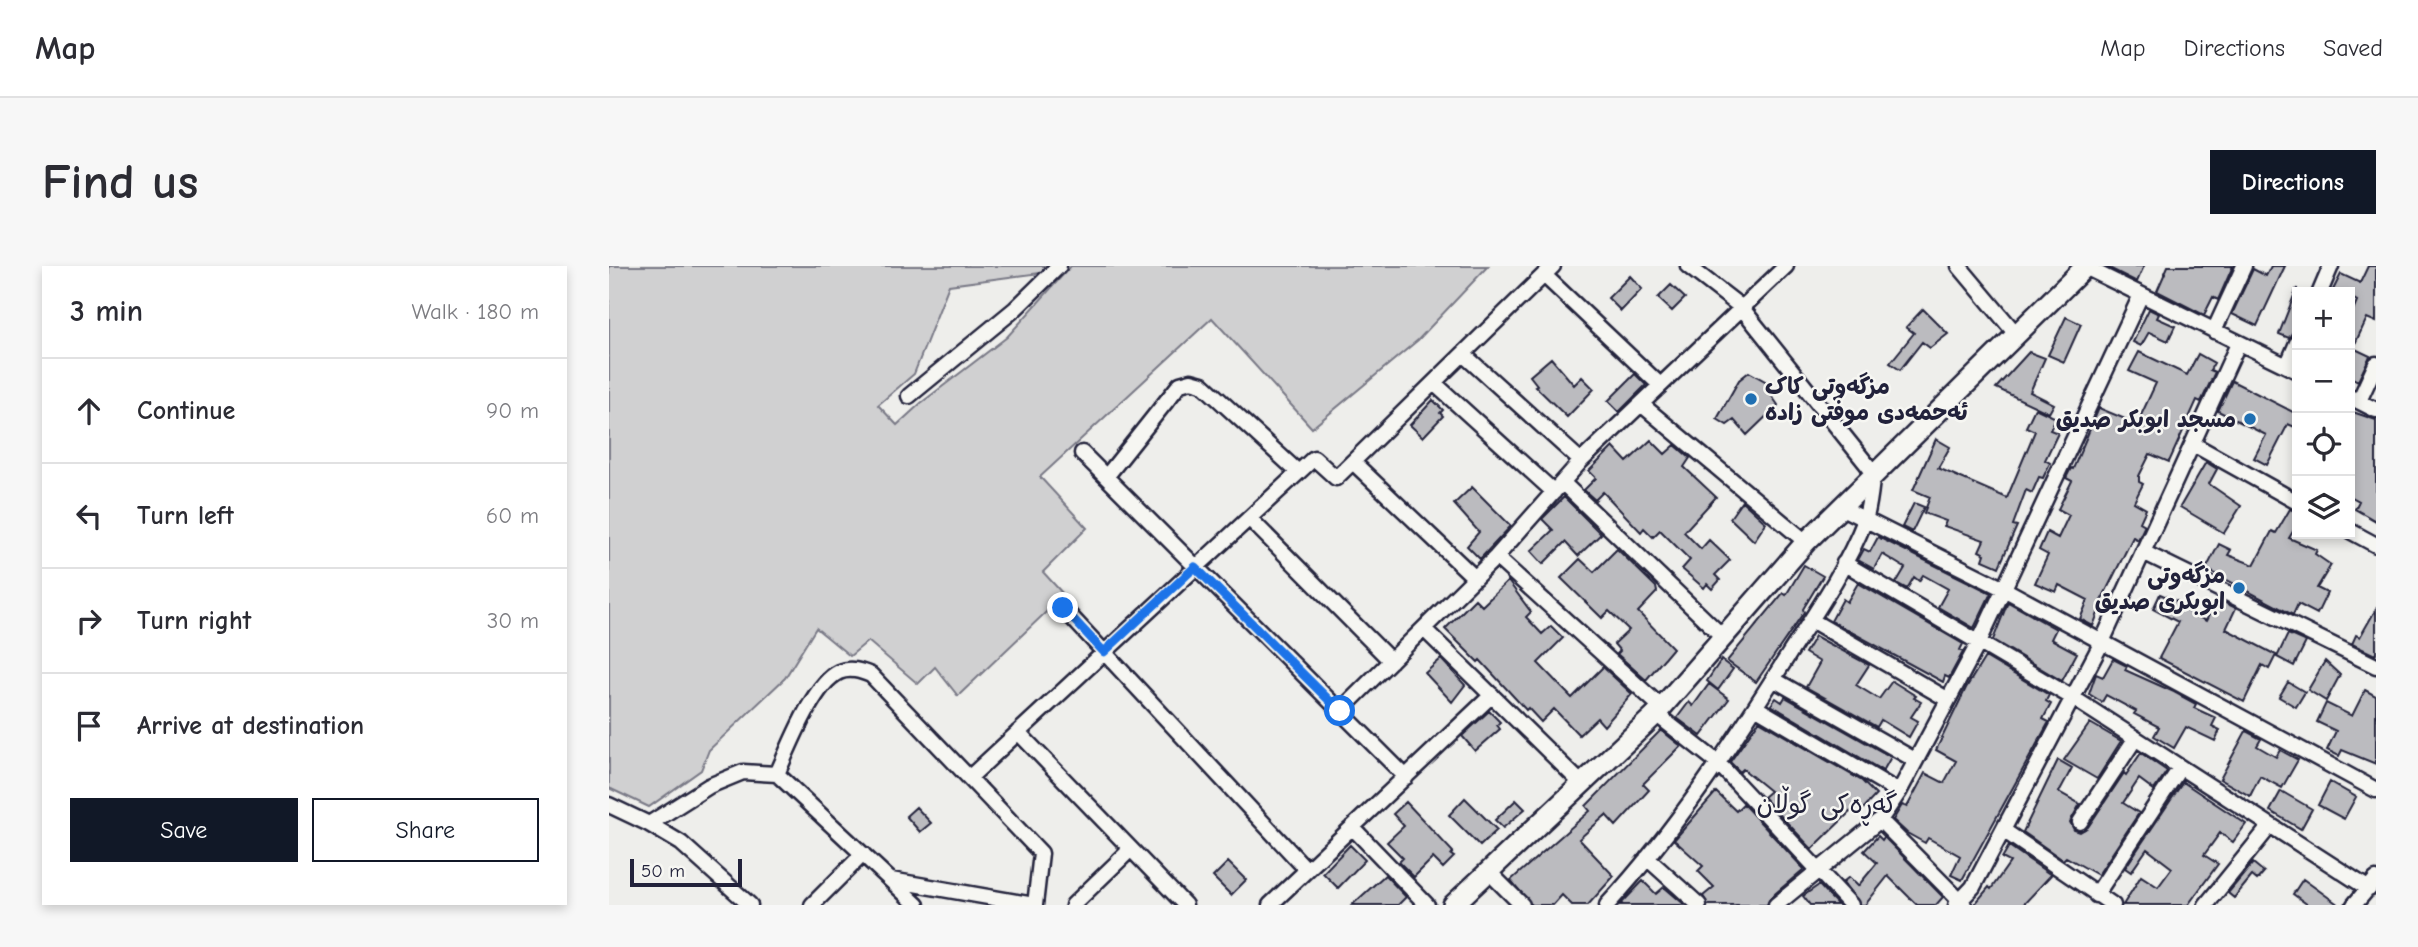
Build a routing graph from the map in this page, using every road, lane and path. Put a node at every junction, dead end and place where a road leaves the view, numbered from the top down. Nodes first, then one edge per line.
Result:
1 (1059, 266) edge
2 (1688, 266) edge
3 (1786, 266) edge
4 (1959, 266) edge
5 (2244, 266) edge
6 (2331, 266) edge
7 (2085, 267) edge
8 (1548, 271) edge
9 (2322, 287) edge
10 (2140, 297) junction
11 (1741, 307) junction
12 (2214, 331) junction
13 (2015, 334) junction
14 (2238, 344) junction
15 (1463, 354) junction
16 (2376, 364) edge
17 (2292, 369) edge
18 (1434, 383) junction
19 (1660, 386) junction
20 (909, 396) dead end
21 (2355, 397) edge
22 (2355, 400) edge
23 (1641, 404) junction
24 (2376, 410) edge
25 (2193, 444) junction
26 (1083, 453) dead end
27 (1581, 461) junction
28 (1353, 462) junction
29 (1298, 472) junction
30 (1873, 472) junction
31 (1106, 477) junction
32 (1558, 488) junction
33 (2292, 499) edge
34 (1840, 507) junction
35 (1249, 518) junction
36 (1866, 518) junction
37 (2355, 534) edge
38 (1805, 542) junction
39 (2376, 545) edge
40 (2143, 552) junction
41 (1496, 557) junction
42 (1845, 563) junction
43 (1195, 567) junction
44 (1475, 578) junction
45 (2002, 588) junction
46 (1063, 608) dead end
47 (1811, 620) junction
48 (1423, 629) junction
49 (1721, 635) junction
50 (1977, 644) junction
51 (2101, 644) junction
52 (1104, 652) junction
53 (1391, 661) junction
54 (2376, 666) edge
55 (1773, 680) junction
56 (1492, 695) junction
57 (2073, 698) junction
58 (1947, 699) junction
59 (1755, 707) junction
60 (1340, 711) junction
61 (1658, 711) junction
62 (1018, 732) junction
63 (2135, 738) junction
64 (1915, 760) junction
65 (1717, 762) junction
66 (2180, 768) junction
67 (777, 774) junction
68 (1406, 777) junction
69 (970, 778) junction
70 (1582, 784) junction
71 (2376, 790) edge
72 (1899, 792) junction
73 (609, 805) edge
74 (1879, 820) junction
75 (2080, 822) dead end
76 (649, 824) junction
77 (2270, 826) junction
78 (1352, 827) junction
79 (2003, 831) junction
80 (1131, 849) junction
81 (863, 854) junction
82 (1647, 858) junction
83 (1307, 870) junction
84 (1821, 870) junction
85 (1489, 872) junction
86 (890, 880) junction
87 (2372, 884) edge
88 (2096, 895) junction
89 (1960, 904) edge
90 (750, 905) edge
91 (812, 905) edge
92 (917, 905) edge
93 (1035, 905) edge
94 (1073, 905) edge
95 (1185, 905) edge
96 (1270, 905) edge
97 (1427, 905) edge
98 (1453, 905) edge
99 (1522, 905) edge
100 (1607, 905) edge
101 (1699, 905) edge
102 (1776, 905) edge
103 (1851, 905) edge
104 (2113, 905) edge
105 (2206, 905) edge
106 (2354, 905) edge

1 - 20 street
2 - 11 street
3 - 11 street
4 - 13 street
5 - 12 street
6 - 9 street
7 - 10 street
7 - 13 street
8 - 15 street
8 - 19 street
10 - 12 street
10 - 45 street
11 - 19 street
11 - 30 street
12 - 14 street
13 - 30 street
14 - 17 street
14 - 25 street
15 - 18 street
15 - 27 street
16 - 21 street
18 - 28 street
18 - 32 street
19 - 23 street
22 - 24 street
23 - 27 street
23 - 38 street
25 - 33 street
25 - 40 street
26 - 31 street
27 - 32 street
28 - 29 street
28 - 44 street
29 - 31 street
29 - 35 street
30 - 34 street
30 - 36 street
31 - 43 street
32 - 41 street
32 - 49 street
34 - 36 street
34 - 38 street
35 - 43 street
35 - 53 street
36 - 42 street
36 - 45 street
37 - 39 street
38 - 49 street
40 - 51 street
40 - 54 street
41 - 44 street
41 - 61 street
42 - 47 street
42 - 50 street
43 - 52 street
43 - 60 street
44 - 48 street
45 - 50 street
45 - 51 street
46 - 52 street
47 - 55 street
47 - 58 street
48 - 53 street
48 - 56 street
49 - 61 street
50 - 57 street
50 - 58 street
51 - 57 street
51 - 71 street
52 - 62 street
52 - 83 street
53 - 60 street
55 - 59 street
55 - 64 street
56 - 68 street
56 - 70 street
57 - 63 street
57 - 79 street
58 - 64 street
59 - 65 street
59 - 72 street
60 - 68 street
61 - 65 street
61 - 70 street
62 - 69 street
62 - 80 street
63 - 66 street
63 - 75 street
64 - 72 street
65 - 82 street
65 - 84 street
66 - 77 street
66 - 88 street
67 - 69 street
67 - 76 street
67 - 81 street
68 - 78 street
69 - 93 street
70 - 85 street
72 - 74 street
73 - 76 street
74 - 84 street
74 - 89 street
76 - 90 street
77 - 87 street
77 - 105 street
78 - 83 street
78 - 97 street
79 - 88 street
79 - 89 street
80 - 94 street
80 - 95 street
81 - 86 street
81 - 91 street
82 - 100 street
82 - 101 street
83 - 96 street
84 - 102 street
84 - 103 street
85 - 98 street
85 - 99 street
86 - 92 street
86 - 93 street
87 - 106 street
88 - 104 street

